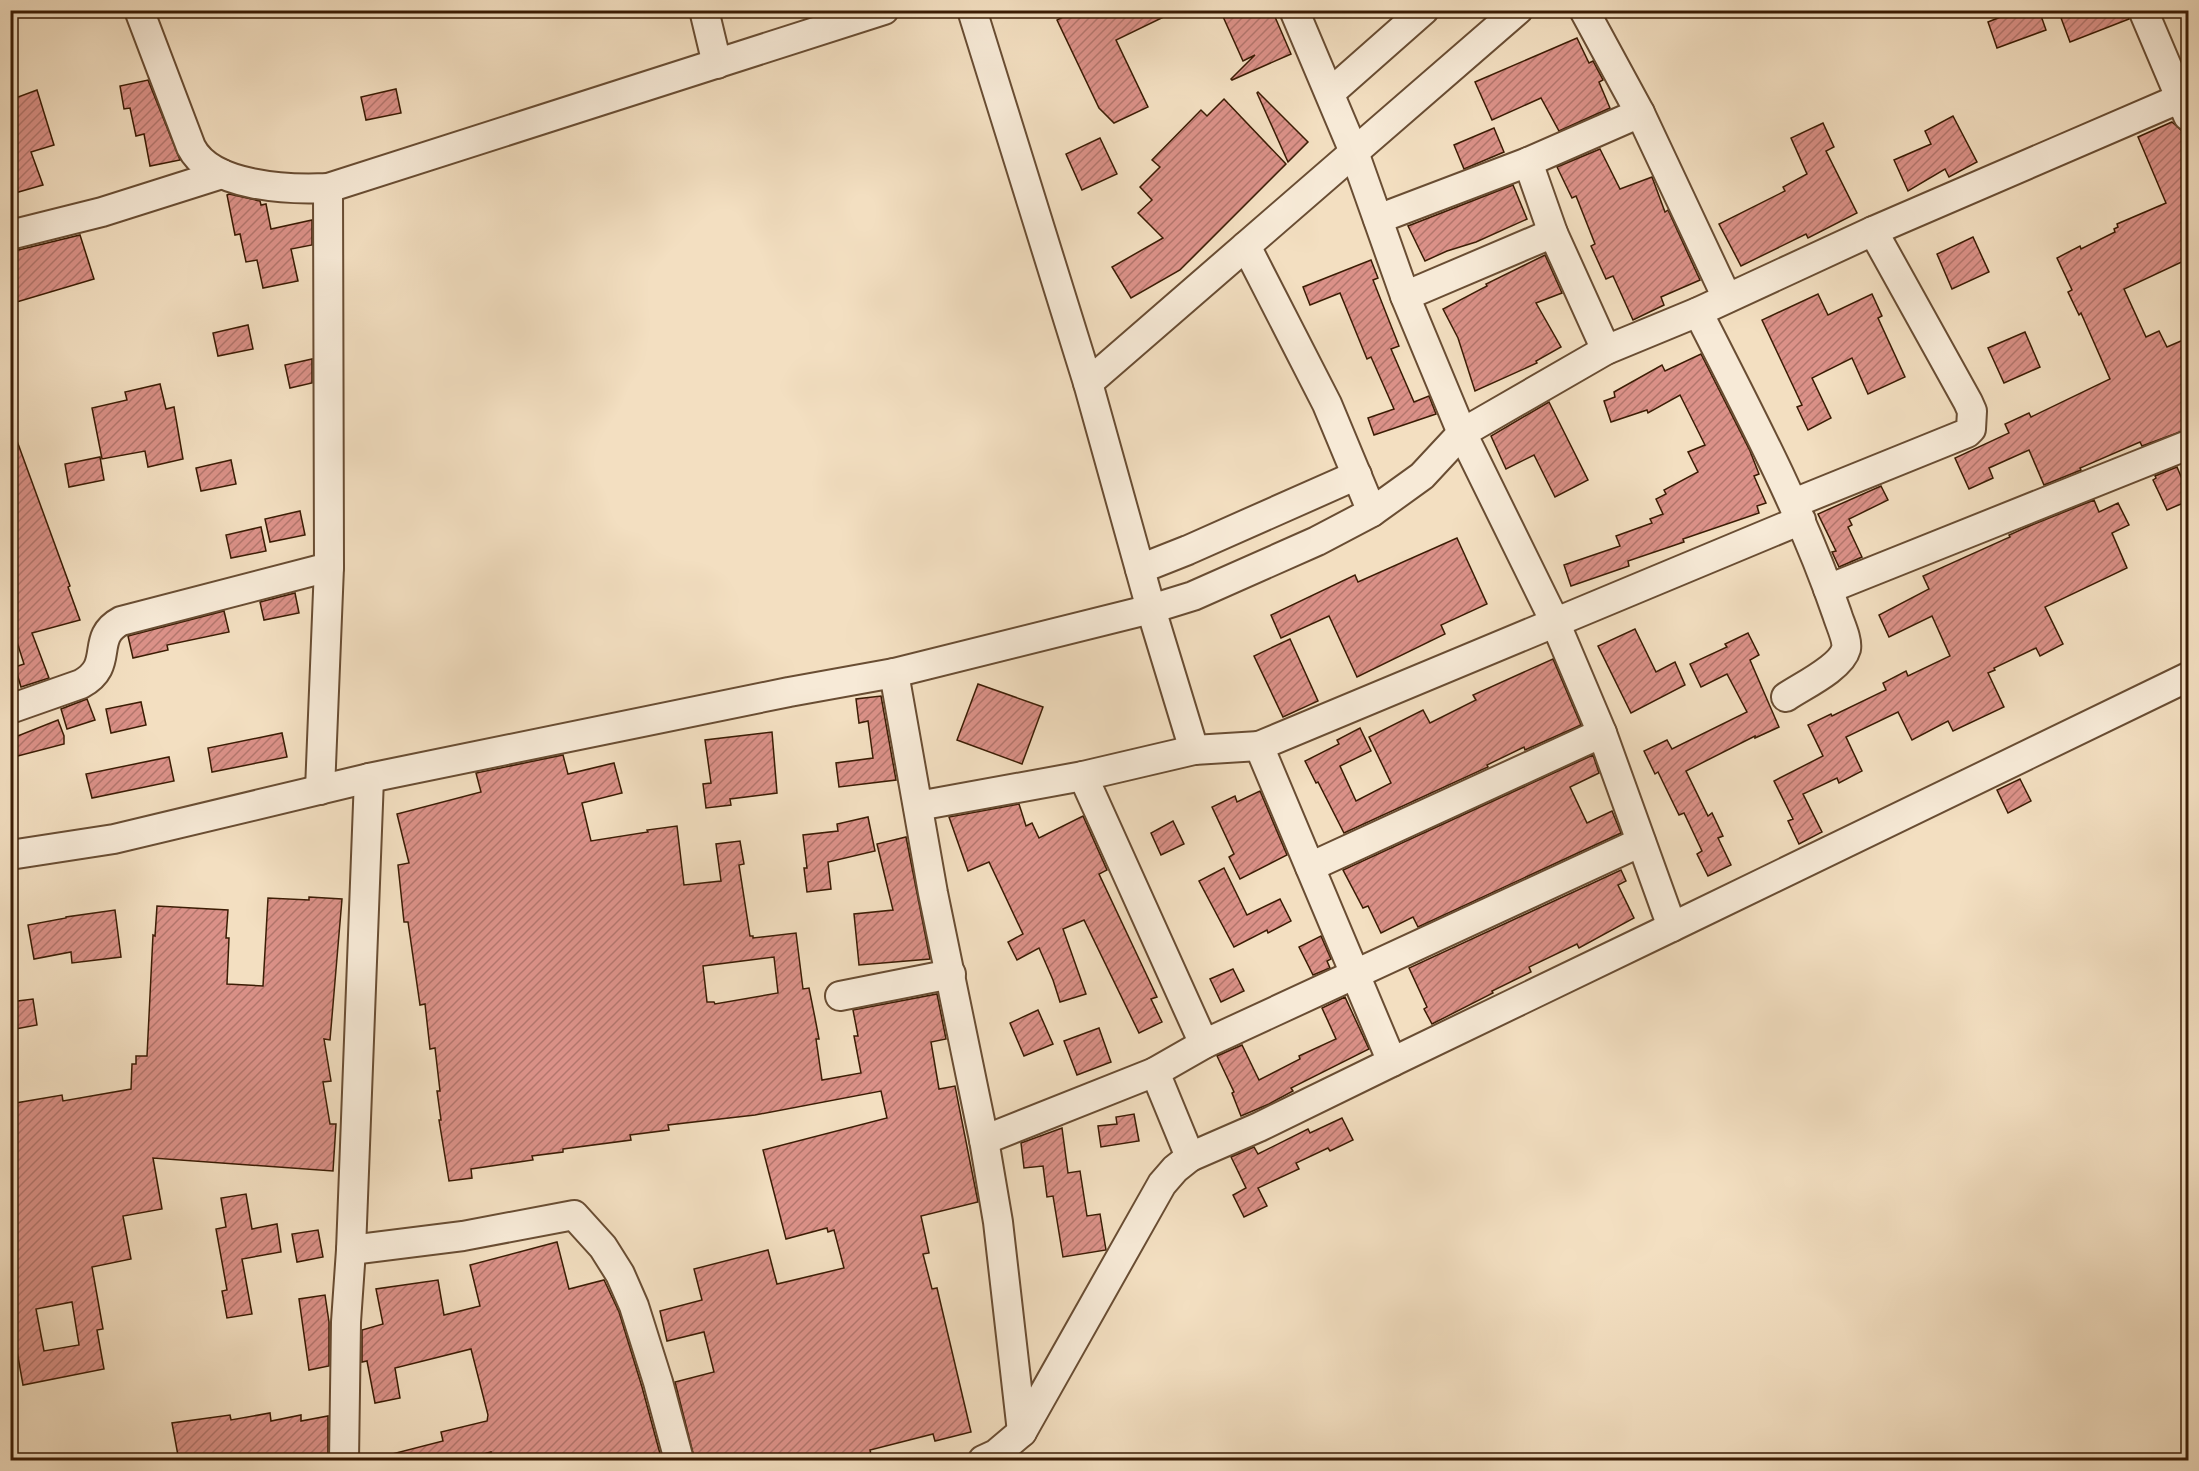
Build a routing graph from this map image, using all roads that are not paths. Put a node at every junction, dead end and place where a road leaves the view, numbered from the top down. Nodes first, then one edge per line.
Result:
1 (139, 10) edge
2 (704, 10) edge
3 (884, 10) edge
4 (972, 10) edge
5 (1294, 10) edge
6 (1424, 10) edge
7 (1518, 10) edge
8 (1584, 10) edge
9 (2143, 10) edge
10 (717, 64) junction
11 (1330, 93) junction
12 (2186, 104) edge
13 (1640, 113) junction
14 (1354, 152) junction
15 (1528, 162) junction
16 (222, 174) junction
17 (328, 188) junction
18 (1378, 219) junction
19 (1873, 231) junction
20 (1553, 232) junction
21 (10, 235) edge
22 (1246, 246) junction
23 (1405, 296) junction
24 (1727, 298) junction
25 (1698, 312) junction
26 (1606, 350) junction
27 (1088, 383) junction
28 (1462, 433) junction
29 (2188, 445) edge
30 (1357, 475) junction
31 (1372, 512) junction
32 (1798, 512) junction
33 (329, 567) junction
34 (1140, 569) junction
35 (1828, 589) junction
36 (1151, 609) junction
37 (1555, 622) junction
38 (894, 673) junction
39 (2188, 677) edge
40 (1786, 697) dead end
41 (10, 709) edge
42 (1602, 733) junction
43 (1259, 746) junction
44 (1194, 750) junction
45 (1083, 776) junction
46 (369, 778) junction
47 (320, 790) junction
48 (918, 806) junction
49 (1641, 842) junction
50 (10, 855) edge
51 (1310, 867) junction
52 (1672, 927) junction
53 (1356, 973) junction
54 (951, 974) junction
55 (840, 996) dead end
56 (1204, 1044) junction
57 (1392, 1062) junction
58 (1155, 1071) junction
59 (984, 1140) junction
60 (1190, 1157) junction
61 (351, 1250) junction
62 (1022, 1432) junction
63 (344, 1461) edge
64 (679, 1461) edge
65 (983, 1461) edge

1 - 16 street
2 - 10 street
3 - 10 street
4 - 27 street
5 - 11 street
6 - 11 street
7 - 14 street
8 - 13 street
9 - 12 street
10 - 17 street
11 - 14 street
12 - 19 street
13 - 15 street
13 - 24 street
14 - 18 street
14 - 22 street
15 - 18 street
15 - 20 street
16 - 17 street
16 - 21 street
17 - 33 street
18 - 23 street
19 - 24 street
19 - 32 street
20 - 23 street
20 - 26 street
22 - 27 street
22 - 30 street
23 - 28 street
24 - 25 street
25 - 26 street
25 - 32 street
26 - 28 street
27 - 34 street
28 - 31 street
28 - 37 street
29 - 35 street
30 - 31 street
30 - 34 street
31 - 36 street
32 - 35 street
32 - 37 street
33 - 41 street
33 - 47 street
34 - 36 street
35 - 40 street
36 - 38 street
36 - 44 street
37 - 42 street
37 - 43 street
38 - 46 street
38 - 48 street
39 - 52 street
42 - 49 street
42 - 51 street
43 - 44 street
43 - 51 street
44 - 45 street
45 - 48 street
45 - 56 street
46 - 47 street
46 - 61 street
47 - 50 street
48 - 54 street
49 - 52 street
49 - 53 street
51 - 53 street
52 - 57 street
53 - 56 street
53 - 57 street
54 - 55 street
54 - 59 street
56 - 58 street
57 - 60 street
58 - 59 street
58 - 60 street
59 - 62 street
60 - 62 street
61 - 63 street
61 - 64 street
62 - 65 street

